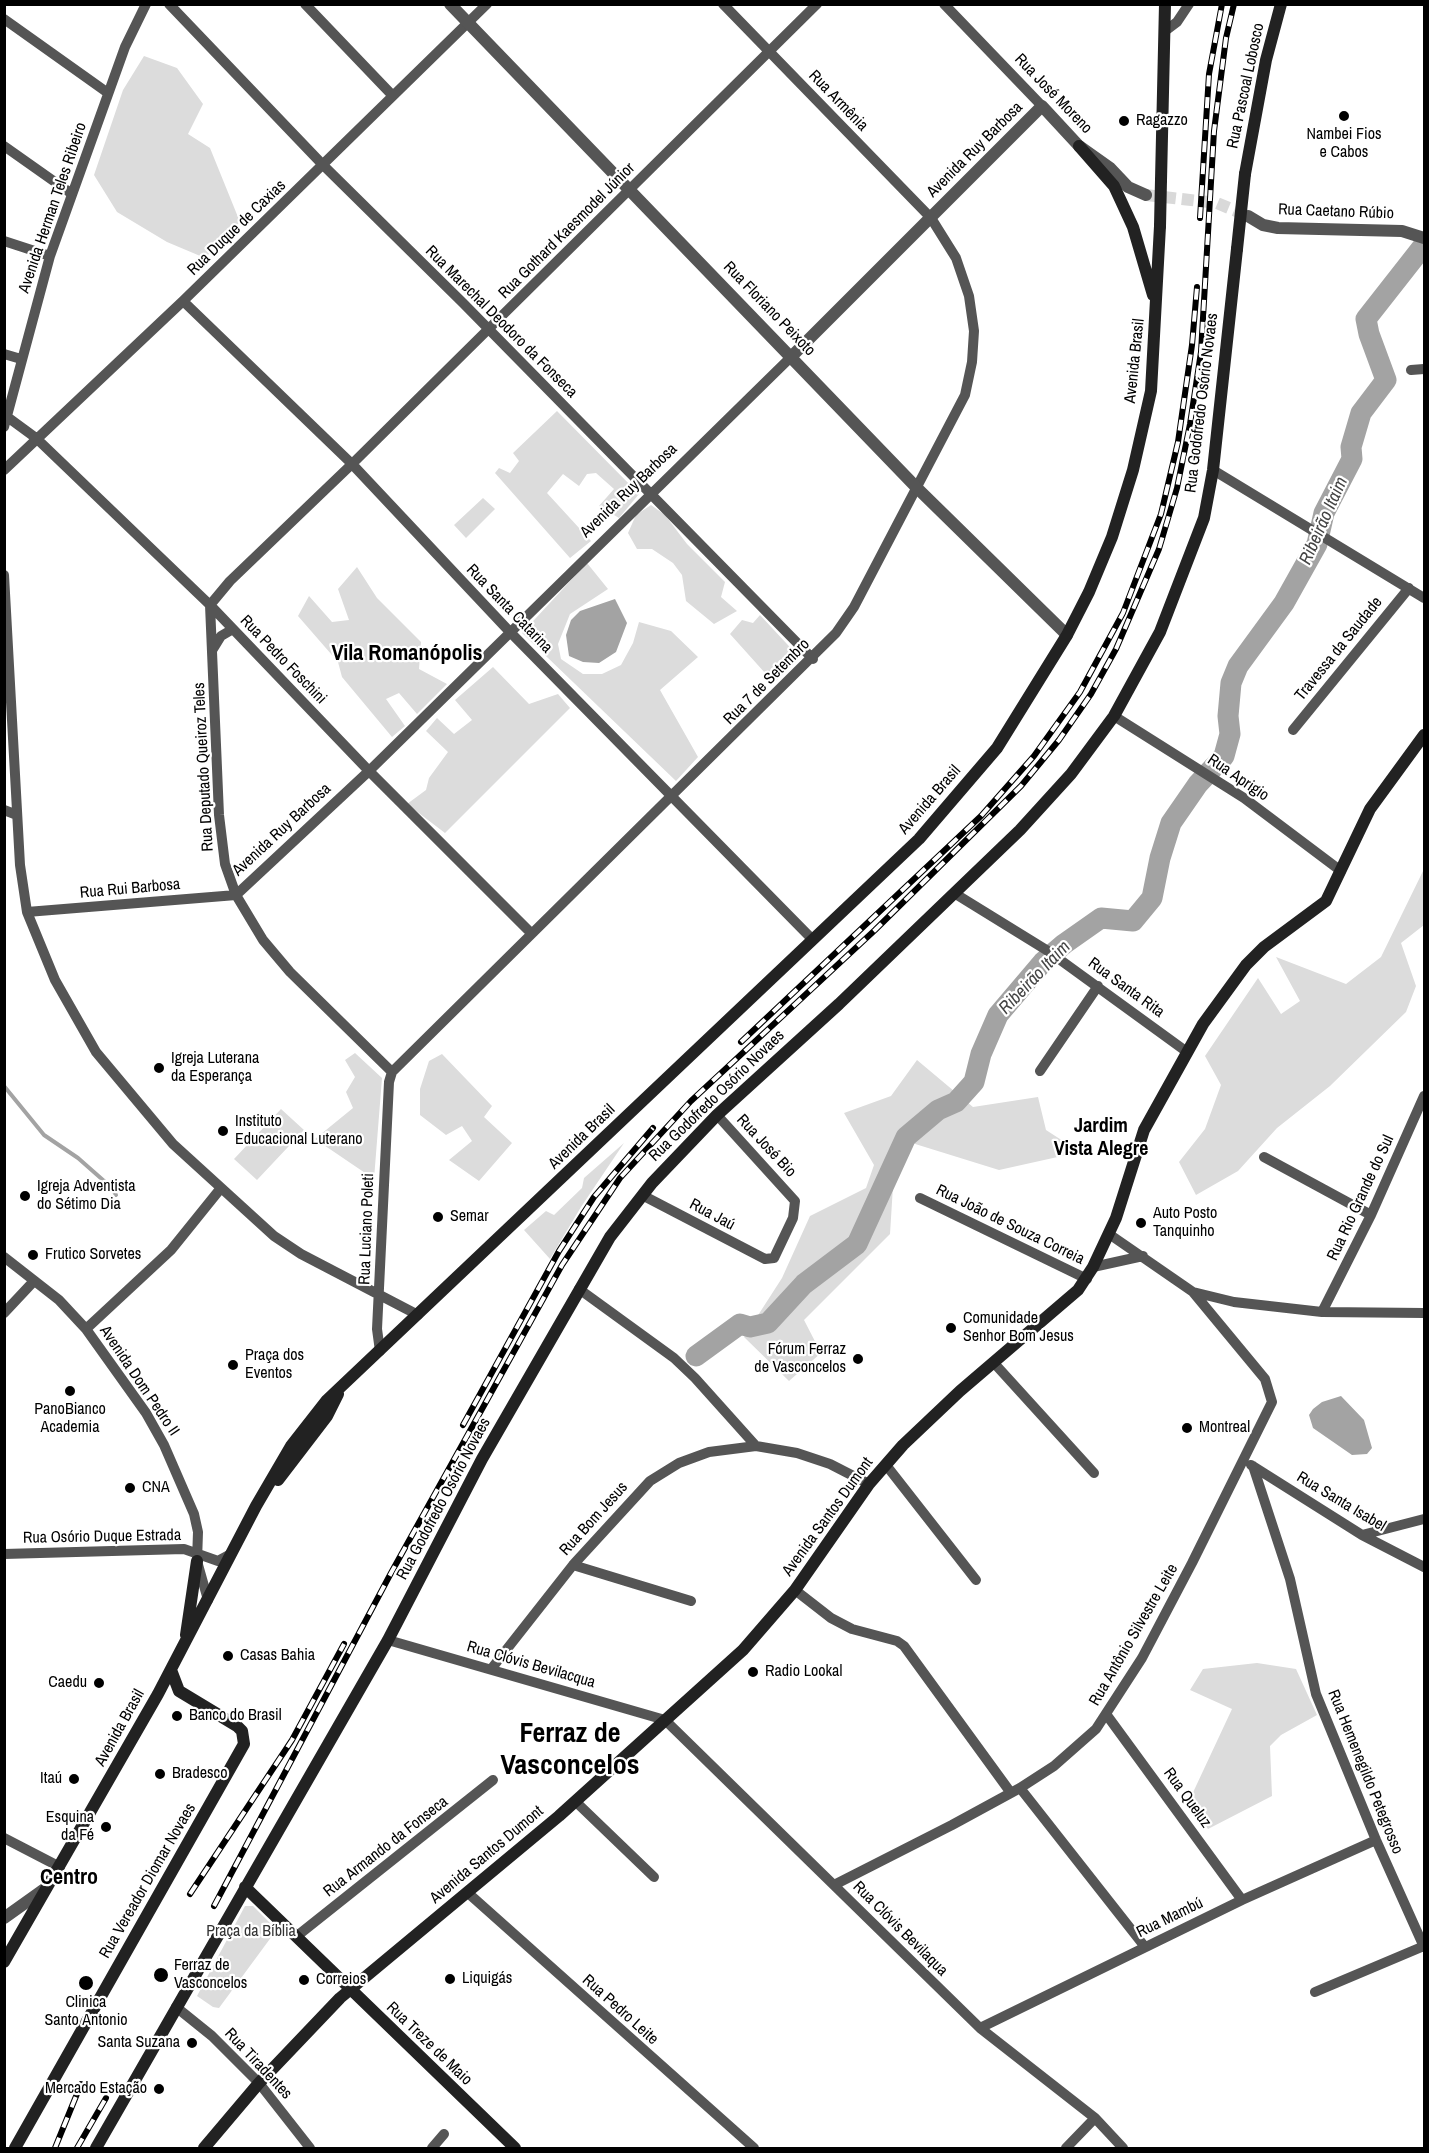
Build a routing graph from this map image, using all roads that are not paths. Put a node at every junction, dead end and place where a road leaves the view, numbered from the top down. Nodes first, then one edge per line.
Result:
1 (146, 4) edge
2 (169, 4) edge
3 (305, 4) edge
4 (450, 4) edge
5 (487, 4) edge
6 (723, 4) edge
7 (817, 4) edge
8 (945, 4) edge
9 (1165, 4) edge
10 (1189, 4) edge
11 (1281, 4) edge
12 (4, 19) edge
13 (468, 23) junction
14 (1165, 31) junction
15 (770, 52) junction
16 (108, 93) junction
17 (393, 96) junction
18 (1041, 106) junction
19 (4, 146) edge
20 (1079, 146) junction
21 (323, 165) junction
22 (1245, 174) joint
23 (630, 188) junction
24 (72, 194) junction
25 (1146, 195) tunnel mouth
26 (1248, 216) tunnel mouth
27 (931, 218) junction
28 (1425, 238) edge
29 (4, 241) edge
30 (50, 256) junction
31 (183, 301) junction
32 (1156, 308) junction
33 (489, 330) junction
34 (4, 354) edge
35 (792, 356) junction
36 (21, 359) junction
37 (1425, 369) edge
38 (1412, 370) dead end
39 (5, 421) edge
40 (36, 438) junction
41 (352, 464) junction
42 (4, 470) edge
43 (1214, 470) junction
44 (916, 487) junction
45 (649, 494) junction
46 (4, 575) edge
47 (1409, 588) junction
48 (1425, 598) edge
49 (210, 605) junction
50 (233, 629) junction
51 (509, 631) junction
52 (1067, 635) junction
53 (212, 651) junction
54 (813, 659) junction
55 (1114, 716) junction
56 (1293, 730) dead end
57 (1425, 735) edge
58 (369, 771) junction
59 (671, 797) junction
60 (4, 810) edge
61 (17, 815) junction
62 (1341, 871) junction
63 (954, 893) junction
64 (236, 895) junction
65 (27, 912) junction
66 (531, 933) junction
67 (812, 939) junction
68 (1098, 986) junction
69 (1187, 1052) junction
70 (1040, 1071) dead end
71 (392, 1072) junction
72 (1425, 1096) edge
73 (717, 1115) junction
74 (1264, 1157) dead end
75 (221, 1188) junction
76 (642, 1195) junction
77 (920, 1198) dead end
78 (1371, 1215) junction
79 (1109, 1234) junction
80 (1143, 1256) junction
81 (4, 1257) edge
82 (768, 1260) joint
83 (1093, 1267) junction
84 (1087, 1279) junction
85 (34, 1281) junction
86 (579, 1289) junction
87 (1194, 1293) junction
88 (380, 1294) junction
89 (1322, 1312) junction
90 (4, 1313) edge
91 (1425, 1313) edge
92 (418, 1315) junction
93 (86, 1329) junction
94 (380, 1351) junction
95 (994, 1363) junction
96 (756, 1446) junction
97 (1248, 1463) junction
98 (886, 1465) junction
99 (1094, 1473) dead end
100 (869, 1484) junction
101 (1425, 1519) edge
102 (1362, 1535) junction
103 (4, 1554) edge
104 (231, 1554) junction
105 (198, 1557) junction
106 (573, 1564) junction
107 (1425, 1567) edge
108 (976, 1580) dead end
109 (795, 1590) junction
110 (208, 1600) junction
111 (691, 1601) dead end
112 (388, 1640) junction
113 (183, 1645) junction
114 (492, 1668) junction
115 (171, 1670) junction
116 (179, 1691) junction
117 (158, 1694) junction
118 (1106, 1714) junction
119 (665, 1720) junction
120 (493, 1780) dead end
121 (1016, 1791) junction
122 (576, 1802) junction
123 (4, 1838) edge
124 (1376, 1840) junction
125 (60, 1867) junction
126 (654, 1877) dead end
127 (49, 1885) junction
128 (834, 1885) junction
129 (245, 1887) junction
130 (468, 1893) junction
131 (1242, 1900) junction
132 (4, 1918) edge
133 (297, 1936) junction
134 (1424, 1946) edge
135 (1145, 1947) junction
136 (4, 1962) edge
137 (349, 1990) junction
138 (1315, 1992) dead end
139 (176, 2007) junction
140 (980, 2028) junction
141 (259, 2083) junction
142 (1095, 2118) junction
143 (444, 2134) dead end
144 (511, 2147) edge
145 (15, 2148) edge
146 (96, 2148) edge
147 (204, 2148) edge
148 (310, 2148) edge
149 (432, 2148) edge
150 (754, 2148) edge
151 (1065, 2148) edge
152 (1123, 2148) edge

1 - 16 street, Avenida Herman Teles Ribeiro
2 - 21 street, Rua Marechal Deodoro da Fonseca
3 - 17 street
4 - 13 street, Rua Floriano Peixoto
5 - 13 street, Rua Duque de Caxias
6 - 15 street, Rua Armênia
7 - 15 street, Rua Gothard Kaesmodel Júnior
8 - 18 street, Rua José Moreno
9 - 14 main road, Avenida Brasil
10 - 14 street
11 - 22 main road, Rua Pascoal Lobosco
12 - 16 street
13 - 17 street, Rua Duque de Caxias
13 - 23 street, Rua Floriano Peixoto
14 - 32 main road, Avenida Brasil, bridge
15 - 23 street, Rua Gothard Kaesmodel Júnior
15 - 27 street, Rua Armênia
16 - 24 street, Avenida Herman Teles Ribeiro
17 - 21 street, Rua Duque de Caxias
18 - 20 street, Rua José Moreno
18 - 27 street, Avenida Ruy Barbosa
19 - 24 street
20 - 25 street, Rua José Moreno
20 - 32 main road
21 - 31 street, Rua Duque de Caxias
21 - 33 street, Rua Marechal Deodoro da Fonseca
22 - 43 main road, Rua Godofredo Osório Novaes, bridge
23 - 33 street, Rua Gothard Kaesmodel Júnior
23 - 35 street, Rua Floriano Peixoto
24 - 30 street, Avenida Herman Teles Ribeiro
26 - 28 street, Rua Caetano Rúbio
27 - 35 street, Avenida Ruy Barbosa
27 - 44 street, Rua 7 de Setembro
29 - 30 street
30 - 36 street, Avenida Herman Teles Ribeiro
31 - 40 street, Rua Duque de Caxias
31 - 41 street, Rua Santa Catarina
32 - 52 main road, Avenida Brasil
33 - 41 street, Rua Gothard Kaesmodel Júnior
33 - 45 street, Rua Marechal Deodoro da Fonseca
34 - 36 street
35 - 44 street, Rua Floriano Peixoto
35 - 45 street, Avenida Ruy Barbosa
36 - 39 street, Avenida Herman Teles Ribeiro
37 - 38 street
39 - 40 street, Rua Pedro Foschini
40 - 42 street, Rua Duque de Caxias
40 - 49 street, Rua Pedro Foschini
41 - 49 street, Rua Gothard Kaesmodel Júnior
41 - 51 street, Rua Santa Catarina
43 - 47 street
43 - 55 main road, Rua Godofredo Osório Novaes
44 - 52 street, Rua Floriano Peixoto
44 - 54 street, Rua 7 de Setembro
45 - 51 street, Avenida Ruy Barbosa
45 - 54 street, Rua Marechal Deodoro da Fonseca
46 - 61 street
47 - 48 street
47 - 56 street, Travessa da Saudade
49 - 50 street, Rua Pedro Foschini
49 - 53 street, Rua Deputado Queiroz Teles
50 - 53 street
50 - 58 street, Rua Pedro Foschini
51 - 58 street, Avenida Ruy Barbosa
51 - 59 street, Rua Santa Catarina
52 - 67 main road, Avenida Brasil
53 - 64 street, Rua Deputado Queiroz Teles
54 - 59 street, Rua 7 de Setembro
55 - 62 street, Rua Aprigio
55 - 63 main road, Rua Godofredo Osório Novaes
57 - 62 main road, Avenida Santos Dumont
58 - 64 street, Avenida Ruy Barbosa
58 - 66 street, Rua Pedro Foschini
59 - 66 street, Rua 7 de Setembro
59 - 67 street, Rua Santa Catarina
60 - 61 street
61 - 65 street
62 - 69 main road, Avenida Santos Dumont
63 - 68 street, Rua Santa Rita
63 - 73 main road, Rua Godofredo Osório Novaes
64 - 65 street, Rua Rui Barbosa
64 - 71 street, Rua Deputado Queiroz Teles
65 - 75 street
66 - 71 street, Rua 7 de Setembro
67 - 92 main road, Avenida Brasil
68 - 69 street, Rua Santa Rita
68 - 70 street
69 - 79 main road, Avenida Santos Dumont
71 - 88 street, Rua Luciano Poleti
72 - 78 street, Rua Rio Grande do Sul
73 - 76 main road, Rua Godofredo Osório Novaes
73 - 82 street, Rua José Bio
74 - 78 street
75 - 88 street
75 - 93 street
76 - 82 street, Rua Jaú
76 - 86 main road, Rua Godofredo Osório Novaes
77 - 84 street, Rua João de Souza Correia
78 - 89 street, Rua Rio Grande do Sul
79 - 80 street
79 - 83 main road, Avenida Santos Dumont
80 - 83 street
80 - 87 street
81 - 85 street, Avenida Dom Pedro II
83 - 84 main road, Avenida Santos Dumont
84 - 95 main road, Avenida Santos Dumont
85 - 90 street
85 - 93 street, Avenida Dom Pedro II
86 - 96 street
86 - 112 main road, Rua Godofredo Osório Novaes
87 - 89 street
87 - 97 street, Rua Antônio Silvestre Leite
88 - 92 street
88 - 94 street, Rua Luciano Poleti
89 - 91 street
92 - 94 main road, Avenida Brasil
93 - 105 street, Avenida Dom Pedro II
94 - 104 main road, Avenida Brasil
95 - 98 main road, Avenida Santos Dumont
95 - 99 street
96 - 100 street, Rua Bom Jesus
96 - 106 street, Rua Bom Jesus
97 - 102 street, Rua Santa Isabel
97 - 118 street, Rua Antônio Silvestre Leite
97 - 124 street, Rua Hemenegildo Petegrosso
98 - 100 main road, Avenida Santos Dumont
98 - 108 street
100 - 109 main road, Avenida Santos Dumont
101 - 102 street
102 - 107 street, Rua Santa Isabel
103 - 105 street, Rua Osório Duque Estrada
104 - 105 street
104 - 110 main road, Avenida Brasil
105 - 110 street, Avenida Dom Pedro II
105 - 113 main road
106 - 111 street
106 - 114 street, Rua Bom Jesus
109 - 119 main road, Avenida Santos Dumont
109 - 121 street
110 - 113 main road, Avenida Brasil
112 - 114 street, Rua Clóvis Bevilacqua
112 - 129 main road, Rua Godofredo Osório Novaes
113 - 115 main road, Avenida Brasil
114 - 119 street, Rua Clóvis Bevilacqua
115 - 116 main road
115 - 117 main road, Avenida Brasil
116 - 117 main road
116 - 145 main road, Rua Vereador Diomar Novaes
117 - 125 main road, Avenida Brasil
118 - 121 street, Rua Antônio Silvestre Leite
118 - 131 street, Rua Queluz
119 - 122 main road, Avenida Santos Dumont
119 - 128 street, Rua Clóvis Bevilaqua
120 - 133 street, Rua Armando da Fonseca
121 - 128 street, Rua Antônio Silvestre Leite
121 - 135 street
122 - 126 street
122 - 130 main road, Avenida Santos Dumont
123 - 125 street
124 - 131 street, Rua Mambú
124 - 134 street, Rua Hemenegildo Petegrosso
125 - 127 main road, Avenida Brasil
127 - 132 street
127 - 136 main road, Avenida Brasil
128 - 140 street, Rua Clóvis Bevilaqua
129 - 133 main road, Rua Treze de Maio
129 - 139 main road, Rua Godofredo Osório Novaes
130 - 137 main road, Avenida Santos Dumont
130 - 150 street, Rua Pedro Leite
131 - 135 street, Rua Mambú
133 - 137 main road, Rua Treze de Maio
134 - 138 street
135 - 140 street, Rua Mambú
137 - 141 main road, Avenida Santos Dumont
137 - 144 main road, Rua Treze de Maio
139 - 141 street, Rua Tiradentes
139 - 146 main road, Rua Godofredo Osório Novaes
140 - 142 street, Rua Clóvis Bevilaqua
141 - 147 main road, Avenida Santos Dumont
141 - 148 street, Rua Tiradentes
142 - 151 street
142 - 152 street, Rua Clóvis Bevilaqua
143 - 149 street

